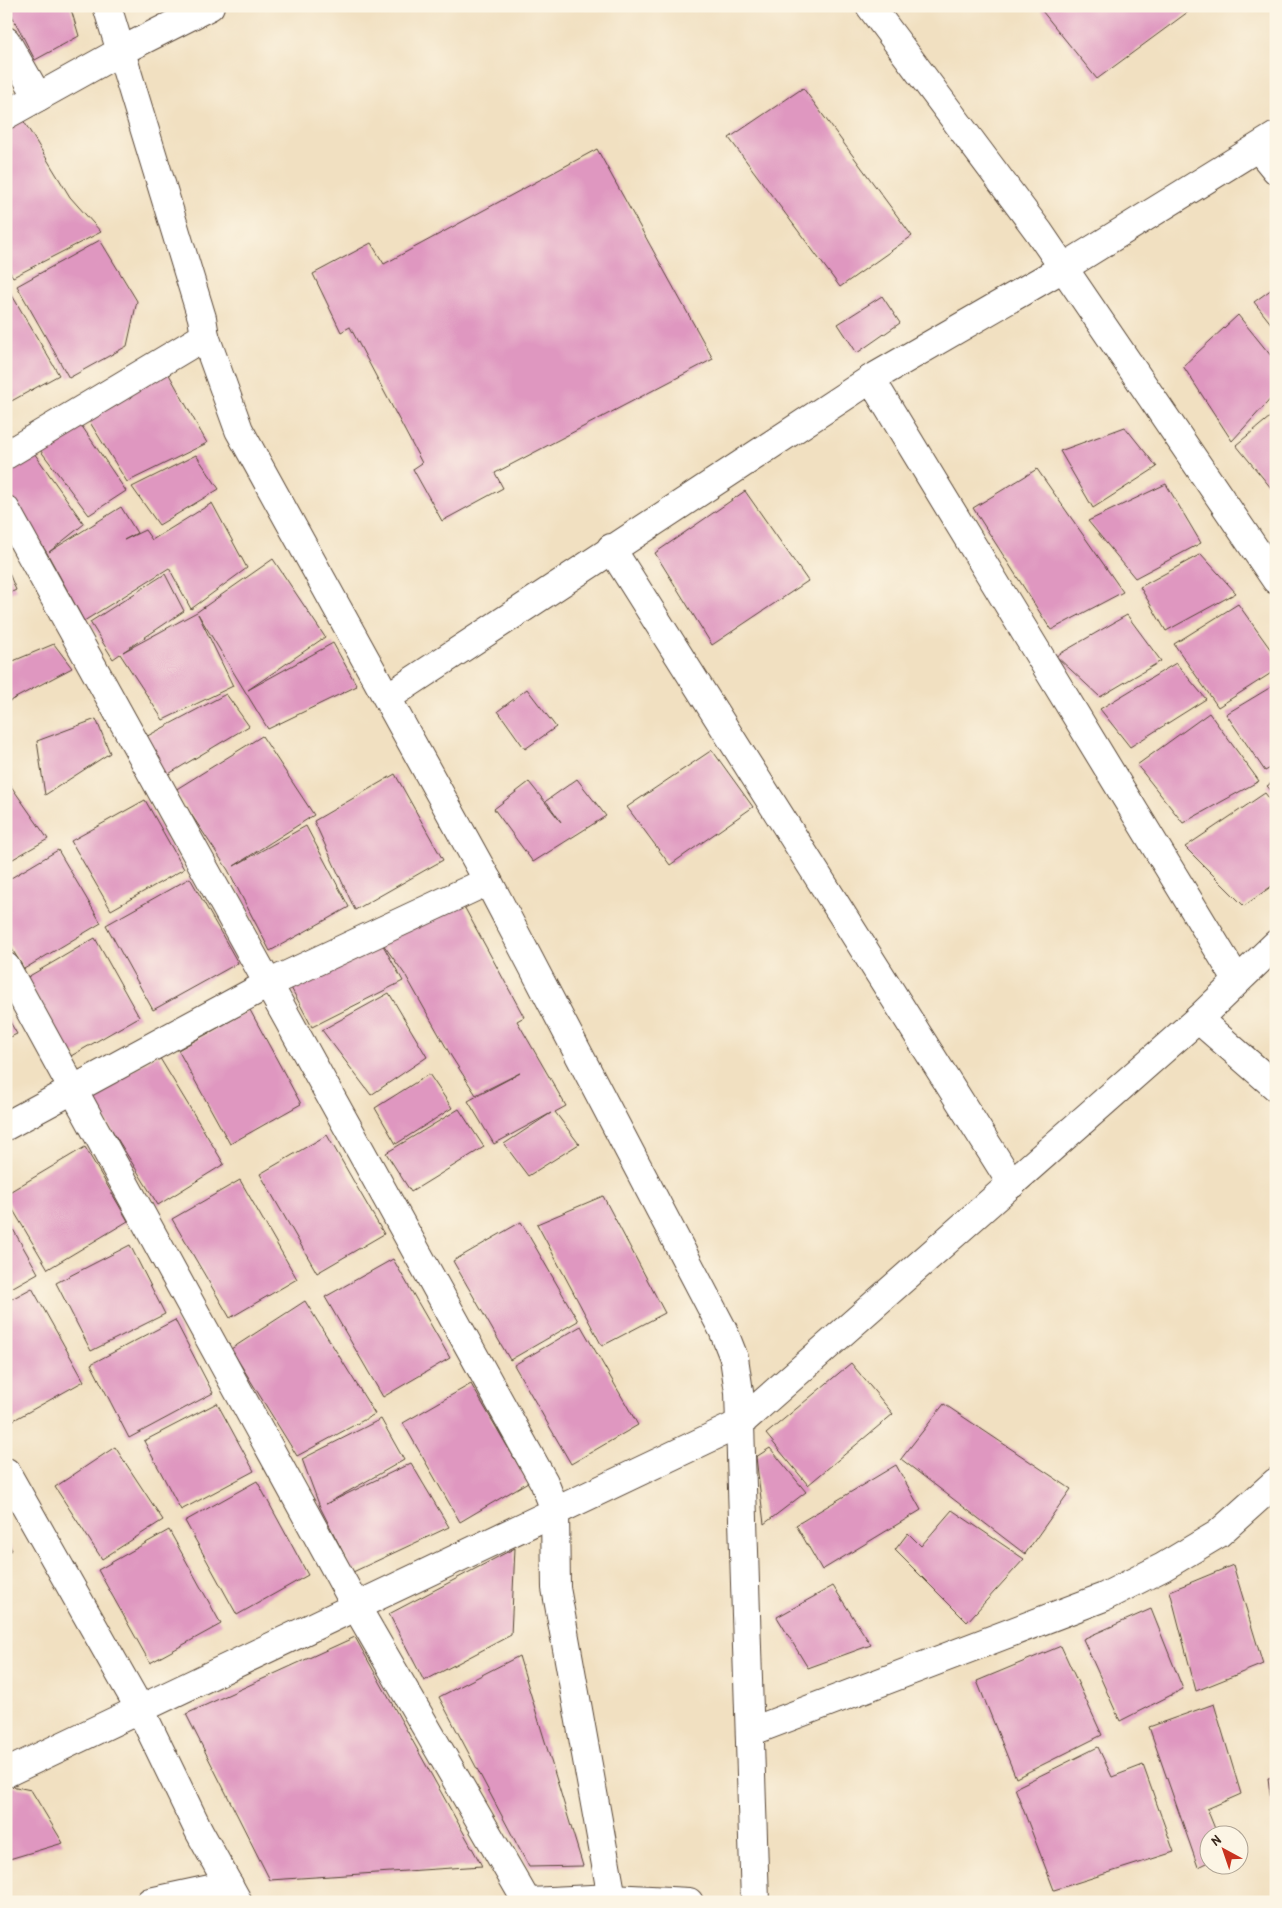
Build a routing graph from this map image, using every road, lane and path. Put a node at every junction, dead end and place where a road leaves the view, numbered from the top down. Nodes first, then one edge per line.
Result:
1 (107, 6) edge
2 (210, 6) edge
3 (870, 6) edge
4 (6, 41) edge
5 (121, 51) junction
6 (38, 97) junction
7 (6, 115) edge
8 (1267, 142) edge
9 (1276, 170) edge
10 (1063, 268) junction
11 (205, 336) junction
12 (871, 380) junction
13 (6, 455) edge
14 (6, 510) edge
15 (611, 548) junction
16 (1276, 580) edge
17 (388, 697) junction
18 (488, 881) junction
19 (1276, 944) edge
20 (6, 967) edge
21 (1237, 980) junction
22 (268, 984) junction
23 (1198, 1020) junction
24 (1276, 1088) edge
25 (74, 1089) junction
26 (6, 1126) edge
27 (1012, 1184) junction
28 (739, 1424) junction
29 (6, 1472) edge
30 (1276, 1482) edge
31 (555, 1510) junction
32 (357, 1608) junction
33 (140, 1709) junction
34 (750, 1732) junction
35 (6, 1773) edge
36 (234, 1893) edge
37 (612, 1898) junction
38 (150, 1902) edge
39 (528, 1902) edge
40 (689, 1902) edge
41 (755, 1902) edge

1 - 5 street
2 - 5 street
3 - 10 street
4 - 6 street
5 - 6 street
5 - 11 street
6 - 7 street
8 - 9 street
8 - 10 street
10 - 12 street
10 - 16 street
11 - 13 street
11 - 17 street
12 - 15 street
12 - 21 street
14 - 22 street
15 - 17 street
15 - 27 street
17 - 18 street
18 - 22 street
18 - 28 street
19 - 21 street
20 - 25 street
21 - 23 street
22 - 25 street
22 - 31 street
23 - 24 street
23 - 27 street
25 - 26 street
25 - 32 street
27 - 28 street
28 - 31 street
28 - 34 street
29 - 33 street
30 - 34 street
31 - 32 street
31 - 37 street
32 - 33 street
32 - 39 street
33 - 35 street
33 - 36 street
34 - 41 street
36 - 38 street
37 - 39 street
37 - 40 street

